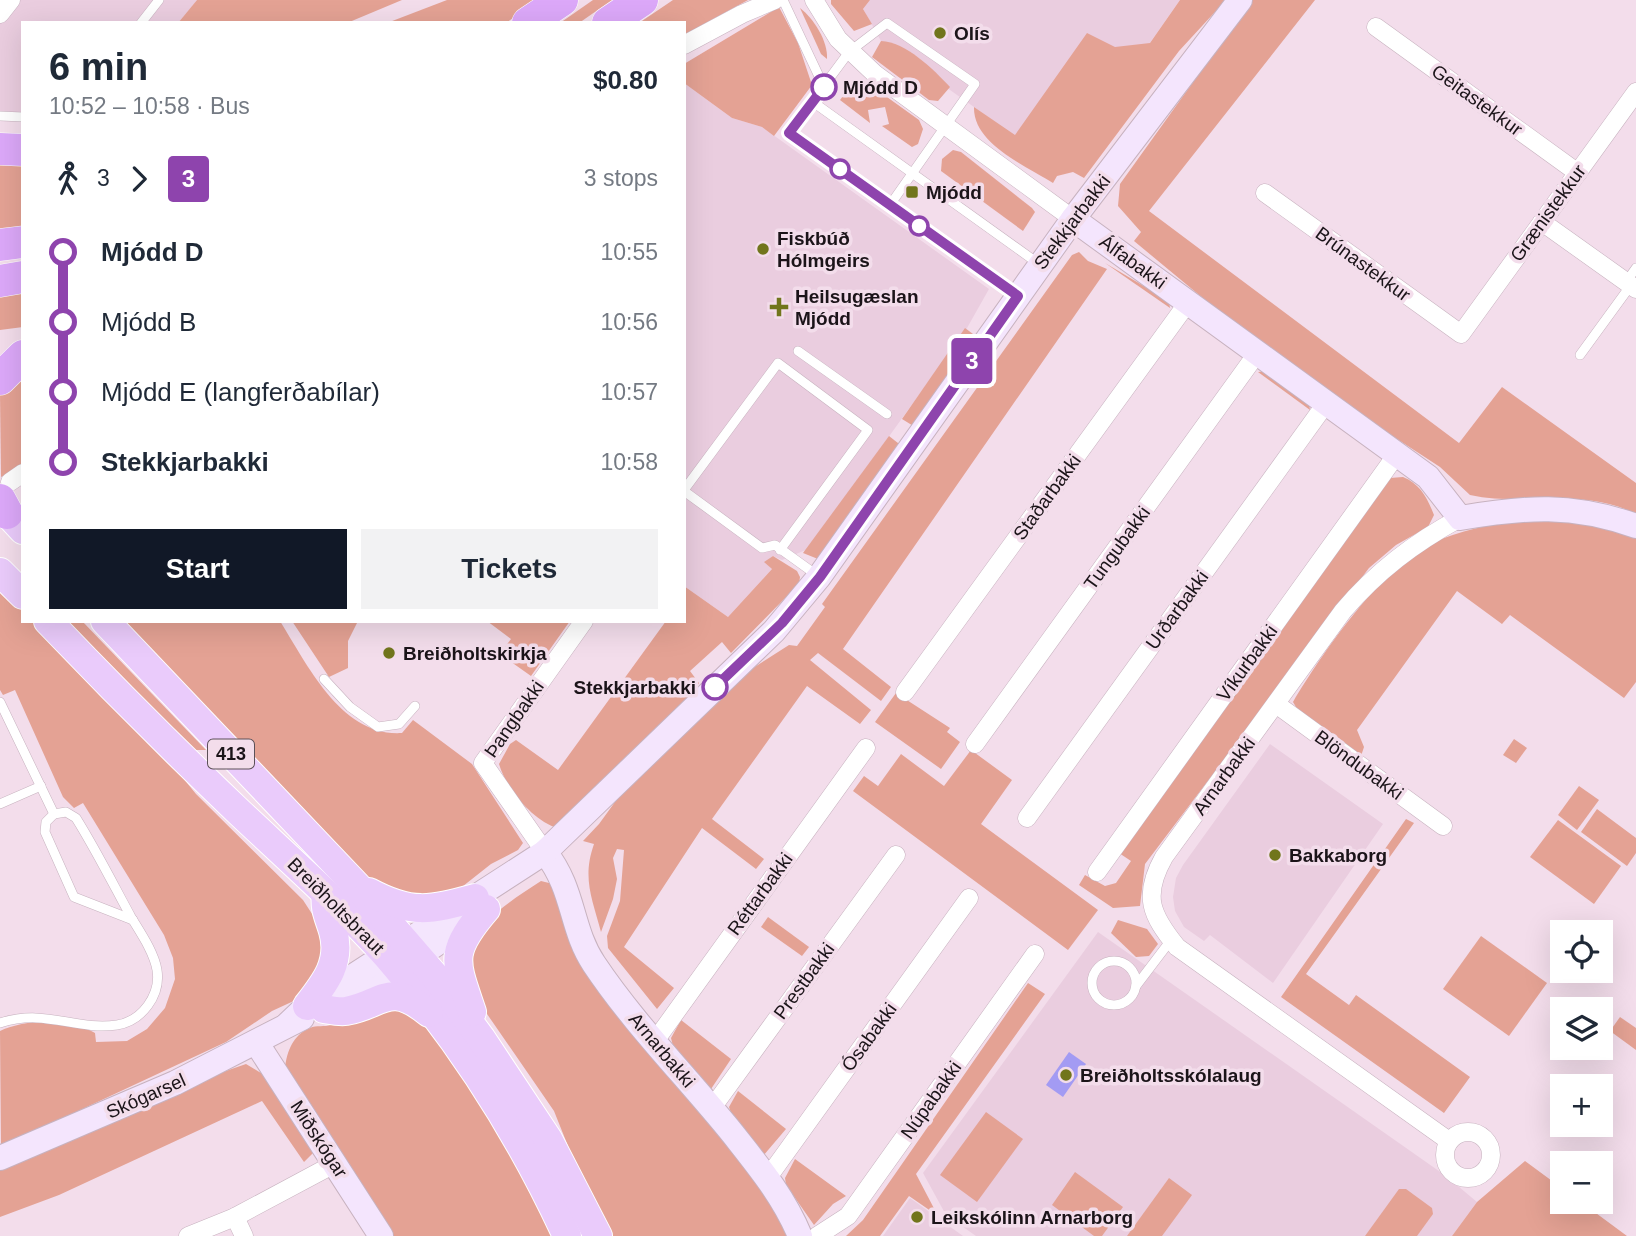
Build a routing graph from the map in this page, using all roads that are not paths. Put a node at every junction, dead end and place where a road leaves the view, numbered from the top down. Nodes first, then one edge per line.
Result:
1 (12, 0) edge
2 (159, 0) edge
3 (562, 0) edge
4 (642, 0) edge
5 (775, 0) edge
6 (783, 0) edge
7 (814, 0) edge
8 (1241, 0) edge
9 (0, 14) edge
10 (143, 21) edge
11 (531, 21) edge
12 (611, 21) edge
13 (1376, 27) dead end
14 (686, 44) edge
15 (849, 52) junction
16 (824, 87) junction
17 (1636, 92) edge
18 (813, 102) junction
19 (0, 116) edge
20 (21, 117) edge
21 (946, 126) junction
22 (0, 149) edge
23 (21, 150) edge
24 (913, 173) junction
25 (1578, 173) junction
26 (1265, 193) dead end
27 (890, 205) junction
28 (1073, 219) junction
29 (1542, 222) junction
30 (21, 242) edge
31 (0, 245) edge
32 (1040, 265) junction
33 (21, 277) edge
34 (0, 281) edge
35 (1632, 281) edge
36 (1018, 296) junction
37 (1189, 301) junction
38 (1461, 334) joint
39 (21, 343) edge
40 (0, 347) edge
41 (798, 351) dead end
42 (1258, 352) junction
43 (1580, 355) dead end
44 (21, 358) edge
45 (0, 379) edge
46 (1327, 402) junction
47 (887, 414) dead end
48 (1397, 454) junction
49 (686, 488) edge
50 (686, 492) edge
51 (1460, 517) junction
52 (1636, 526) edge
53 (780, 550) junction
54 (0, 572) edge
55 (820, 577) junction
56 (21, 593) edge
57 (50, 623) edge
58 (107, 623) edge
59 (583, 623) edge
60 (324, 679) dead end
61 (905, 692) dead end
62 (0, 702) edge
63 (1276, 704) junction
64 (415, 706) dead end
65 (975, 744) dead end
66 (866, 748) dead end
67 (41, 786) junction
68 (0, 804) edge
69 (54, 814) junction
70 (1027, 818) dead end
71 (1443, 826) dead end
72 (545, 852) junction
73 (896, 855) dead end
74 (1097, 872) dead end
75 (357, 886) junction
76 (326, 894) junction
77 (969, 898) dead end
78 (481, 904) junction
79 (133, 920) junction
80 (1171, 940) junction
81 (1035, 954) dead end
82 (402, 956) junction
83 (1159, 957) junction
84 (1131, 969) junction
85 (1136, 986) junction
86 (306, 1013) junction
87 (439, 1021) junction
88 (0, 1023) edge
89 (481, 1038) junction
90 (655, 1041) junction
91 (256, 1042) junction
92 (712, 1108) junction
93 (1449, 1141) dead end
94 (0, 1158) edge
95 (336, 1163) junction
96 (769, 1176) junction
97 (235, 1217) junction
98 (188, 1236) edge
99 (244, 1236) edge
100 (381, 1236) edge
101 (567, 1236) edge
102 (598, 1236) edge
103 (800, 1236) edge
104 (817, 1236) edge

1 - 9 street
2 - 10 lane
3 - 11 highway
4 - 12 highway
5 - 14 street
6 - 16 lane
7 - 15 street, Álfabakki
8 - 28 street, Stekkjarbakki
13 - 25 street, Geitastekkur
15 - 16 lane
15 - 21 street, Álfabakki
15 - 21 lane
16 - 18 lane
17 - 25 street, Grænistekkur
18 - 24 lane
18 - 27 lane
19 - 20 lane
21 - 24 lane
21 - 28 street, Álfabakki
22 - 23 highway
24 - 27 lane
24 - 32 lane
25 - 29 street, Grænistekkur
26 - 38 street, Brúnastekkur
27 - 36 lane
28 - 32 street, Stekkjarbakki
28 - 37 street, Álfabakki
29 - 35 street
29 - 38 street, Grænistekkur
30 - 31 highway
32 - 36 street, Stekkjarbakki
33 - 34 highway
35 - 43 lane
36 - 55 street, Stekkjarbakki
37 - 42 street, Álfabakki
37 - 61 street, Staðarbakki
39 - 40 highway
41 - 47 lane
42 - 46 street, Álfabakki
42 - 65 street, Tungubakki
44 - 45 highway
46 - 48 street, Álfabakki
46 - 70 street, Urðarbakki
48 - 51 street, Álfabakki
48 - 74 street, Víkurbakki
49 - 53 lane
50 - 53 lane
51 - 52 street, Arnarbakki
51 - 63 street, Arnarbakki
53 - 55 lane
54 - 56 main road
55 - 72 street, Stekkjarbakki
57 - 76 main road, Breiðholtsbraut / 413
58 - 75 main road, Breiðholtsbraut / 413
59 - 72 street, Þangbakki
60 - 64 lane
62 - 67 lane
63 - 71 street, Blöndubakki
63 - 80 street, Arnarbakki
66 - 90 street, Réttarbakki
67 - 68 lane
67 - 69 lane
69 - 79 lane
69 - 79 lane
72 - 78 street, Stekkjarbakki
72 - 90 street, Arnarbakki
73 - 92 street, Prestbakki
75 - 78 main road
75 - 82 main road, Breiðholtsbraut / 413
76 - 82 main road, Breiðholtsbraut / 413
76 - 86 main road
77 - 96 street, Ósabakki
78 - 82 street, Stekkjarbakki
78 - 89 main road
79 - 88 lane
80 - 83 lane
80 - 93 street, Arnarbakki
81 - 104 street, Núpabakki
82 - 86 street, Skógarsel
82 - 87 main road, Breiðholtsbraut / 413
82 - 89 main road, Breiðholtsbraut / 413
83 - 84 lane
83 - 85 lane
84 - 85 lane
84 - 85 lane
86 - 87 main road
86 - 91 street, Skógarsel
87 - 101 main road, Breiðholtsbraut / 413
89 - 102 main road, Breiðholtsbraut / 413
90 - 92 street, Arnarbakki
91 - 94 street, Skógarsel
91 - 95 street, Miðskógar
92 - 96 street, Arnarbakki
95 - 97 street
95 - 100 street, Miðskógar
96 - 103 street, Arnarbakki
97 - 98 street
97 - 99 street

